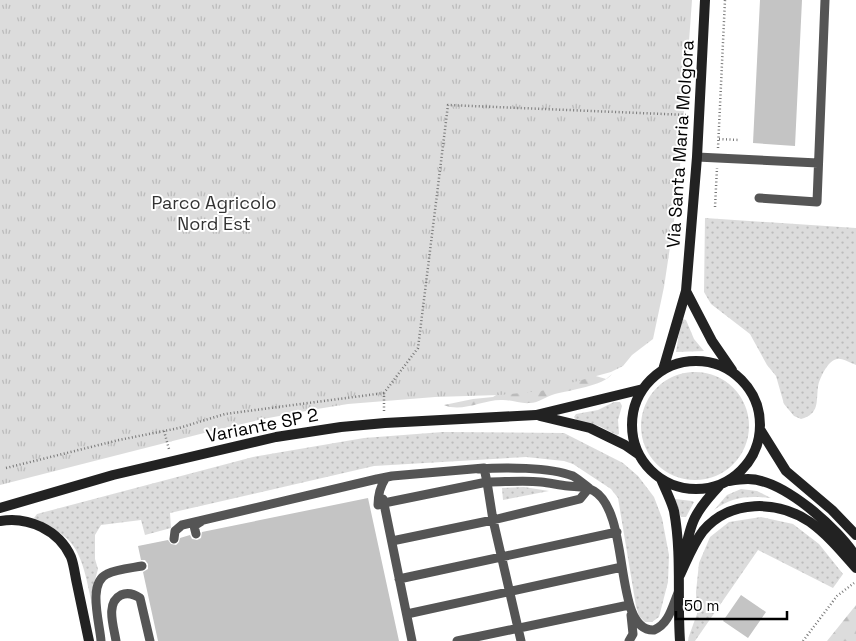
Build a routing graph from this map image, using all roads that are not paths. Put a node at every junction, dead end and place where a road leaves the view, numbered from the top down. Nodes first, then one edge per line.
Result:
1 (705, 0) edge
2 (826, 0) edge
3 (697, 157) junction
4 (818, 163) junction
5 (759, 198) dead end
6 (686, 291) junction
7 (663, 370) junction
8 (732, 371) junction
9 (643, 388) junction
10 (536, 415) junction
11 (761, 432) junction
12 (638, 454) junction
13 (661, 479) junction
14 (377, 480) junction
15 (488, 482) junction
16 (724, 483) junction
17 (589, 488) junction
18 (381, 504) junction
19 (0, 508) edge
20 (205, 519) junction
21 (493, 520) junction
22 (0, 521) edge
23 (617, 532) junction
24 (196, 534) dead end
25 (856, 535) edge
26 (174, 539) dead end
27 (392, 541) junction
28 (502, 557) junction
29 (856, 557) edge
30 (142, 566) dead end
31 (622, 567) junction
32 (856, 568) edge
33 (680, 574) junction
34 (399, 579) junction
35 (679, 591) junction
36 (510, 592) junction
37 (630, 608) junction
38 (407, 614) junction
39 (678, 618) junction
40 (517, 629) junction
41 (100, 639) edge
42 (89, 641) edge
43 (116, 641) edge
44 (150, 641) edge
45 (412, 641) edge
46 (457, 641) edge
47 (521, 641) edge
48 (629, 641) edge
49 (673, 641) edge
50 (680, 641) edge

1 - 3 main road, Via Santa Maria Molgora
2 - 4 lane
3 - 4 lane
3 - 6 main road, Via Santa Maria Molgora
4 - 5 lane
6 - 7 main road, Via Santa Maria Molgora
6 - 8 main road
7 - 8 main road
7 - 9 main road
8 - 11 main road
9 - 10 main road, Variante SP 2
9 - 12 main road
10 - 12 main road, Variante SP 2
10 - 19 main road, Variante SP 2
11 - 16 main road
11 - 25 main road
12 - 13 main road
13 - 16 main road
13 - 33 main road
14 - 15 lane
14 - 18 lane
14 - 20 lane
15 - 17 lane
15 - 18 lane
15 - 21 lane
16 - 29 main road
16 - 33 main road
17 - 18 lane
17 - 21 lane
17 - 23 lane
18 - 27 lane
20 - 24 lane
20 - 26 lane
21 - 27 lane
21 - 28 lane
22 - 42 main road
23 - 28 lane
23 - 31 lane
27 - 34 lane
28 - 34 lane
28 - 36 lane
30 - 41 lane
31 - 36 lane
31 - 37 lane
32 - 33 main road
33 - 35 main road
34 - 38 lane
35 - 37 lane
35 - 39 main road
36 - 38 lane
36 - 40 lane
37 - 40 lane
37 - 48 lane
38 - 45 lane
39 - 49 main road
39 - 50 main road
40 - 46 lane
40 - 47 lane
43 - 44 lane

